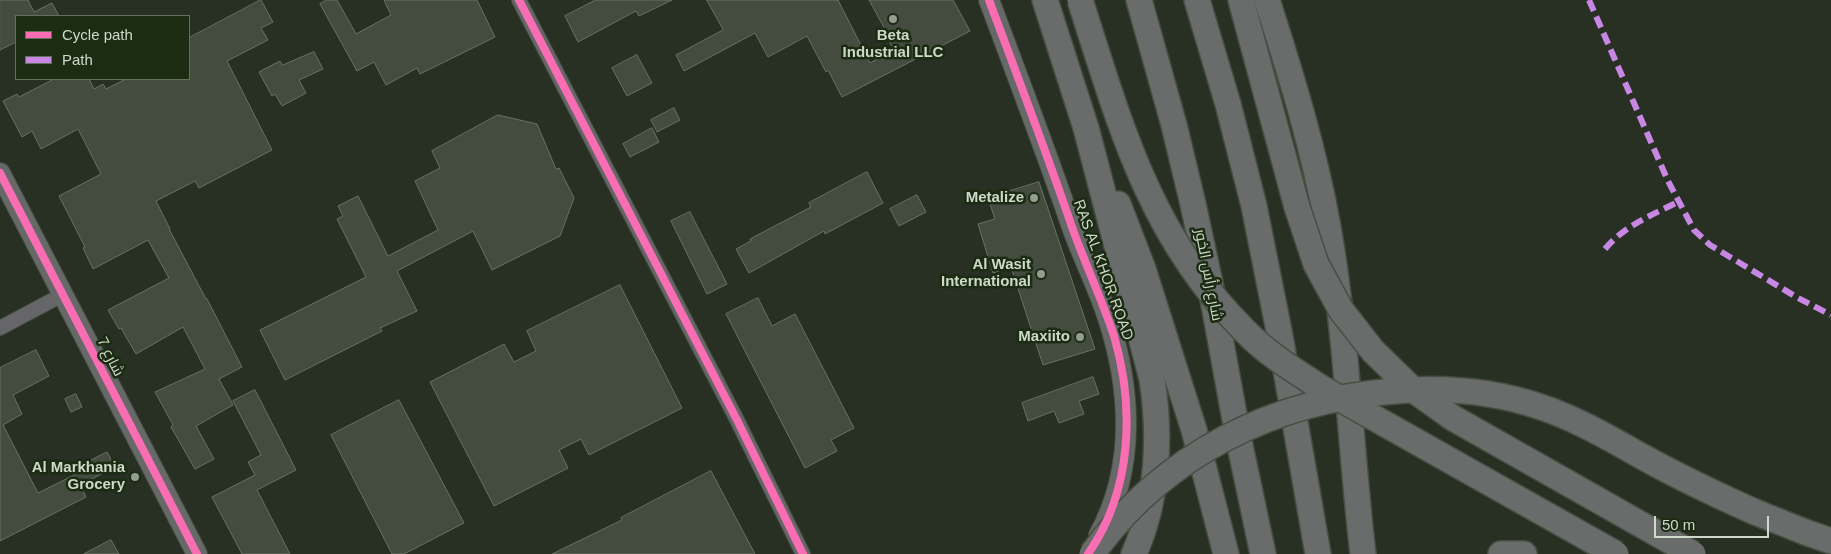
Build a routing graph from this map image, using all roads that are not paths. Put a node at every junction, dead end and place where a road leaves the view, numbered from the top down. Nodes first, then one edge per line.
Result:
1 (519, 0) edge
2 (988, 0) edge
3 (1045, 0) edge
4 (1080, 0) edge
5 (1138, 0) edge
6 (1197, 0) edge
7 (1242, 0) edge
8 (1267, 0) edge
9 (1086, 128) junction
10 (0, 173) edge
11 (62, 295) junction
12 (0, 328) edge
13 (1831, 541) edge
14 (197, 554) edge
15 (803, 554) edge
16 (1090, 554) edge
17 (1134, 554) edge
18 (1226, 554) edge
19 (1263, 554) edge
20 (1318, 554) edge
21 (1363, 554) edge
22 (1501, 554) edge
23 (1524, 554) edge
24 (1616, 554) edge
25 (1693, 554) edge

1 - 15 street
2 - 16 street, RAS AL KHOR ROAD
3 - 9 highway
4 - 24 highway, bridge
5 - 19 highway, شارع رأس الخور
6 - 20 highway
7 - 25 highway, bridge
8 - 21 highway
9 - 17 highway
9 - 18 highway
10 - 11 street, شارع 7
11 - 12 street
11 - 14 street, شارع 7
13 - 16 highway, bridge
22 - 23 highway

